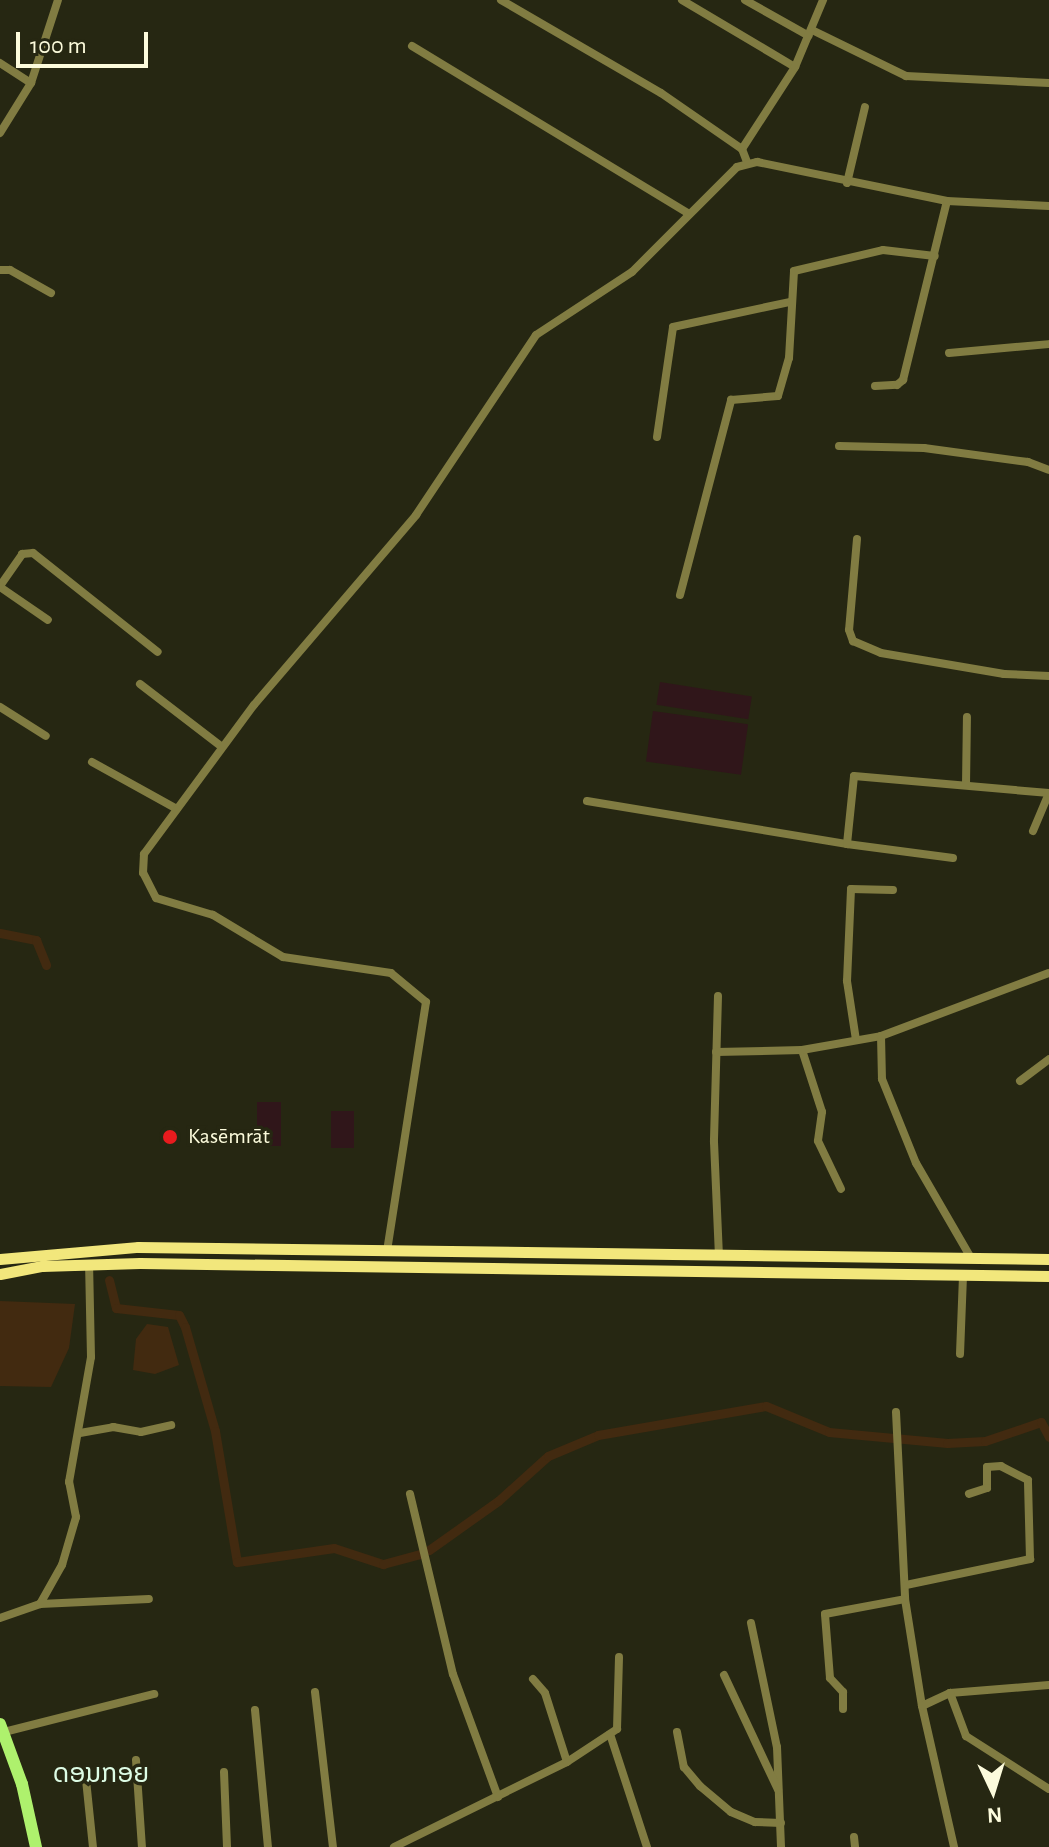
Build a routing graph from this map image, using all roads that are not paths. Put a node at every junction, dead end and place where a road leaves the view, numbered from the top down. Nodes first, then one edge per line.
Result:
1 (58, 0) edge
2 (501, 0) edge
3 (682, 0) edge
4 (745, 0) edge
5 (823, 0) edge
6 (811, 33) junction
7 (412, 46) dead end
8 (0, 63) edge
9 (795, 67) junction
10 (31, 83) junction
11 (1049, 83) edge
12 (865, 107) dead end
13 (0, 133) edge
14 (742, 149) junction
15 (747, 162) junction
16 (847, 183) junction
17 (947, 201) junction
18 (1049, 206) edge
19 (689, 214) junction
20 (935, 256) junction
21 (0, 270) edge
22 (51, 293) dead end
23 (790, 302) junction
24 (1049, 344) edge
25 (949, 353) dead end
26 (875, 386) dead end
27 (657, 437) dead end
28 (839, 446) dead end
29 (1049, 470) edge
30 (857, 539) dead end
31 (0, 586) edge
32 (680, 595) dead end
33 (48, 620) dead end
34 (158, 652) dead end
35 (1049, 676) edge
36 (140, 684) dead end
37 (0, 707) edge
38 (967, 717) dead end
39 (46, 736) dead end
40 (222, 747) junction
41 (92, 762) dead end
42 (966, 785) junction
43 (1049, 793) edge
44 (587, 801) dead end
45 (177, 809) junction
46 (1033, 831) dead end
47 (847, 844) junction
48 (953, 858) dead end
49 (893, 890) dead end
50 (1049, 973) edge
51 (718, 996) dead end
52 (881, 1036) junction
53 (856, 1040) junction
54 (802, 1050) junction
55 (716, 1052) junction
56 (1049, 1059) edge
57 (1020, 1081) dead end
58 (841, 1189) dead end
59 (232, 1249) junction
60 (387, 1251) junction
61 (719, 1256) junction
62 (971, 1258) junction
63 (0, 1259) edge
64 (1049, 1259) edge
65 (89, 1264) junction
66 (232, 1265) junction
67 (0, 1274) edge
68 (963, 1275) junction
69 (1049, 1276) edge
70 (960, 1354) dead end
71 (896, 1412) dead end
72 (171, 1425) dead end
73 (80, 1433) junction
74 (410, 1494) dead end
75 (969, 1494) dead end
76 (906, 1585) junction
77 (149, 1599) dead end
78 (905, 1599) junction
79 (40, 1604) junction
80 (0, 1618) edge
81 (751, 1623) dead end
82 (619, 1657) dead end
83 (724, 1675) dead end
84 (533, 1679) dead end
85 (1049, 1685) edge
86 (315, 1692) dead end
87 (950, 1693) junction
88 (154, 1694) dead end
89 (922, 1706) junction
90 (843, 1709) dead end
91 (255, 1710) dead end
92 (2, 1728) edge
93 (677, 1732) dead end
94 (610, 1734) junction
95 (136, 1760) dead end
96 (567, 1762) junction
97 (85, 1770) dead end
98 (224, 1772) dead end
99 (1049, 1789) edge
100 (778, 1791) junction
101 (498, 1797) junction
102 (781, 1823) junction
103 (854, 1837) dead end
104 (36, 1847) edge
105 (93, 1847) edge
106 (142, 1847) edge
107 (227, 1847) edge
108 (268, 1847) edge
109 (333, 1847) edge
110 (394, 1847) edge
111 (647, 1847) edge
112 (781, 1847) edge
113 (855, 1847) edge
114 (954, 1847) edge

1 - 10 street
2 - 14 street
3 - 9 street
4 - 6 street
5 - 6 street
6 - 9 street
6 - 11 street
7 - 19 street
8 - 10 street
9 - 14 street
10 - 13 street
12 - 16 street
14 - 15 street
15 - 16 street
15 - 19 street
16 - 17 street
17 - 18 street
17 - 20 street
19 - 40 street
20 - 23 street
20 - 26 street
21 - 22 street
23 - 27 street
23 - 32 street
24 - 25 street
28 - 29 street
30 - 35 street
31 - 33 street
31 - 34 street
36 - 40 street
37 - 39 street
38 - 42 street
40 - 45 street
41 - 45 street
42 - 43 street
42 - 47 street
43 - 46 street
44 - 47 street
45 - 60 street
47 - 48 street
49 - 53 street
50 - 52 street
51 - 55 street
52 - 53 street
52 - 62 street
53 - 54 street
54 - 55 street
54 - 58 street
55 - 61 street
56 - 57 street
59 - 60 street
59 - 63 street
59 - 66 street
60 - 61 street
61 - 62 street
62 - 64 street
65 - 66 street
65 - 67 street
65 - 73 street
66 - 68 street
68 - 69 street
68 - 70 street
71 - 76 street
72 - 73 street
73 - 79 street
74 - 101 street
75 - 76 street
76 - 78 street
77 - 79 street
78 - 89 street
78 - 90 street
79 - 80 street
81 - 100 street
82 - 94 street
83 - 100 street
84 - 96 street
85 - 87 street
86 - 109 street
87 - 89 street
87 - 99 street
88 - 92 street
89 - 114 street
91 - 108 street
92 - 104 main road
93 - 102 street
94 - 96 street
94 - 111 street
95 - 106 street
96 - 101 street
97 - 105 street
98 - 107 street
100 - 102 street
101 - 110 street
102 - 112 street
103 - 113 street

